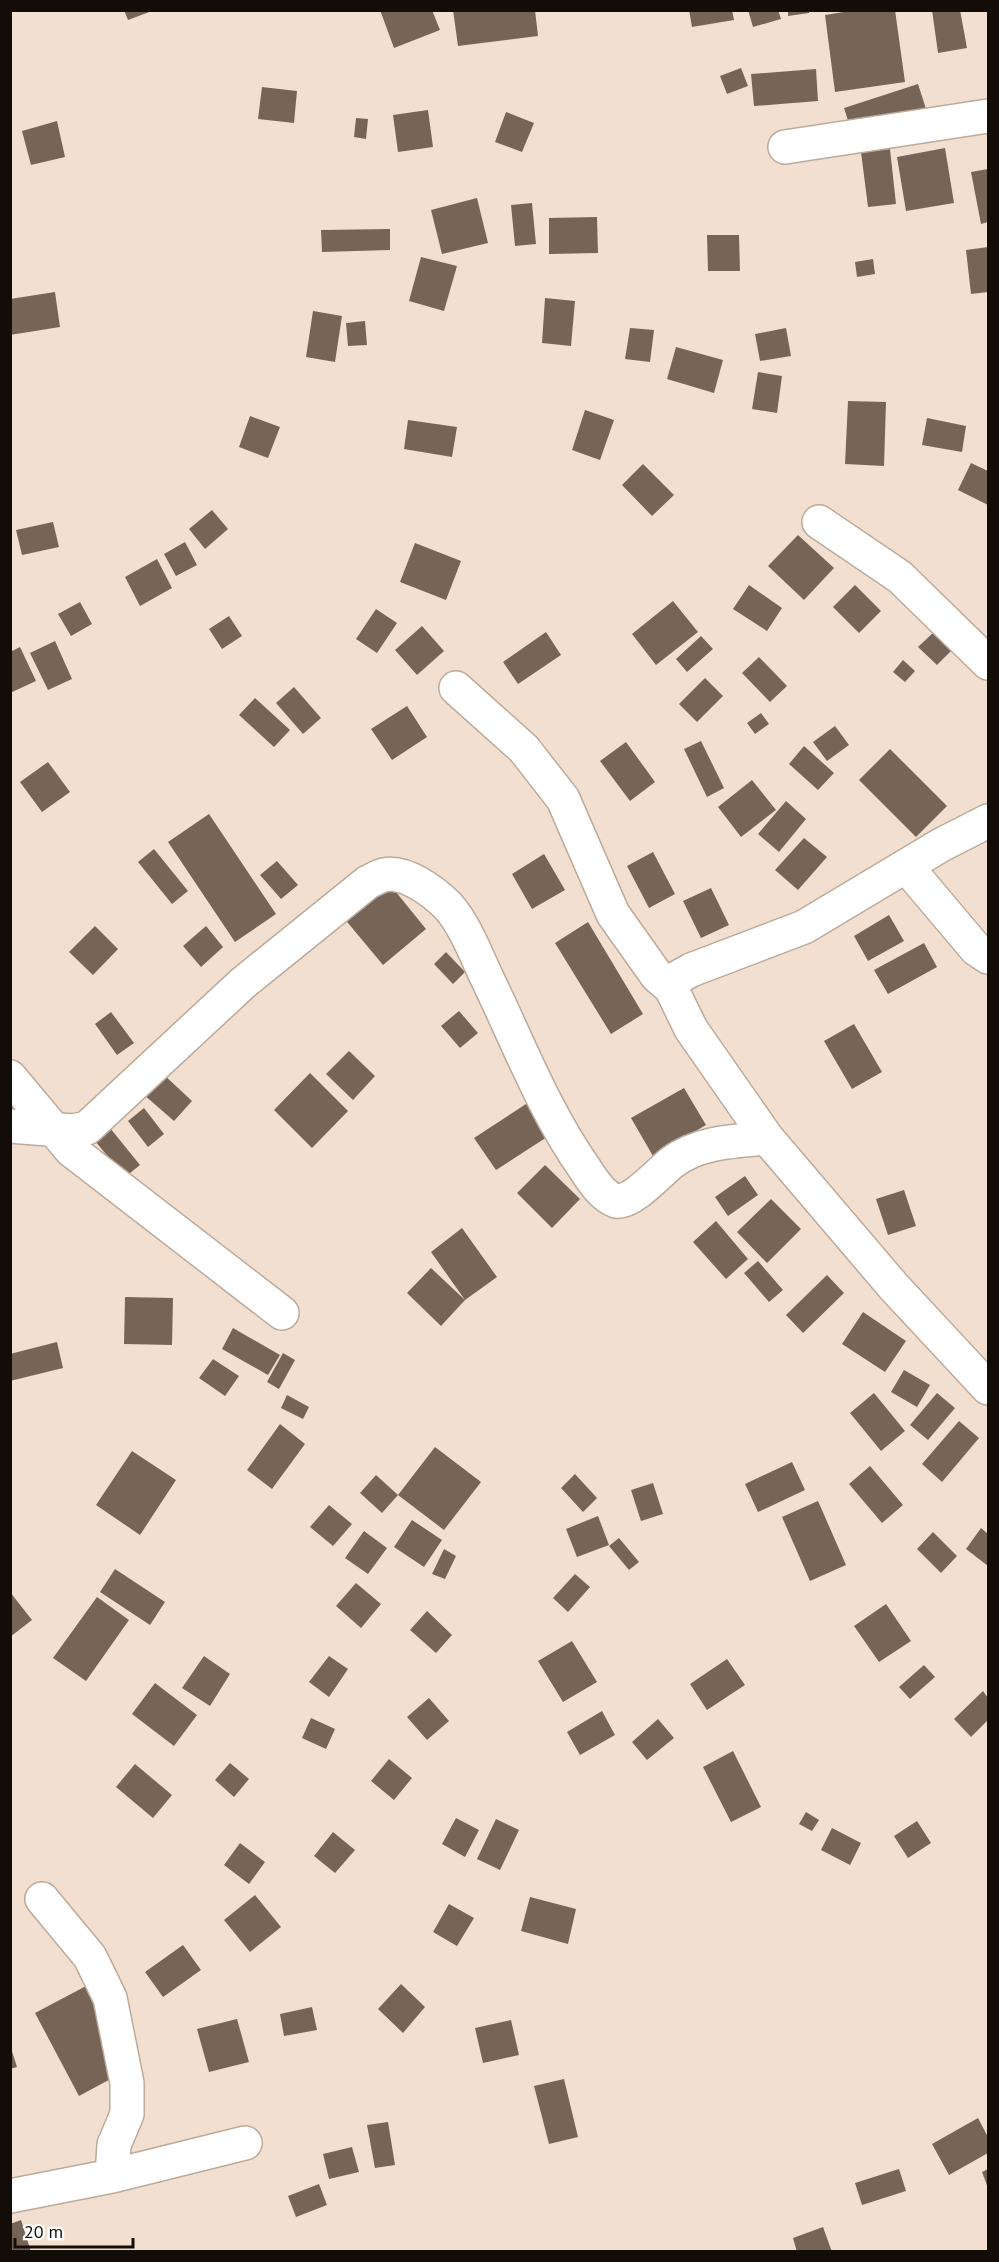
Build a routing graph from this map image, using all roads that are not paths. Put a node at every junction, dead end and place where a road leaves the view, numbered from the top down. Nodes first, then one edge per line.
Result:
1 (988, 116) edge
2 (785, 147) dead end
3 (819, 522) dead end
4 (988, 663) edge
5 (456, 688) dead end
6 (988, 821) edge
7 (906, 866) junction
8 (988, 957) edge
9 (671, 988) junction
10 (10, 1077) edge
11 (10, 1126) edge
12 (52, 1130) junction
13 (766, 1138) junction
14 (282, 1313) dead end
15 (988, 1388) edge
16 (42, 1899) dead end
17 (245, 2144) dead end
18 (112, 2176) junction
19 (10, 2196) edge

1 - 2 street
3 - 4 street
5 - 9 street
6 - 7 street
7 - 8 street
7 - 9 street
9 - 13 street
10 - 12 street
11 - 12 street
12 - 13 street
12 - 14 street
13 - 15 street
16 - 18 street
17 - 18 street
18 - 19 street

